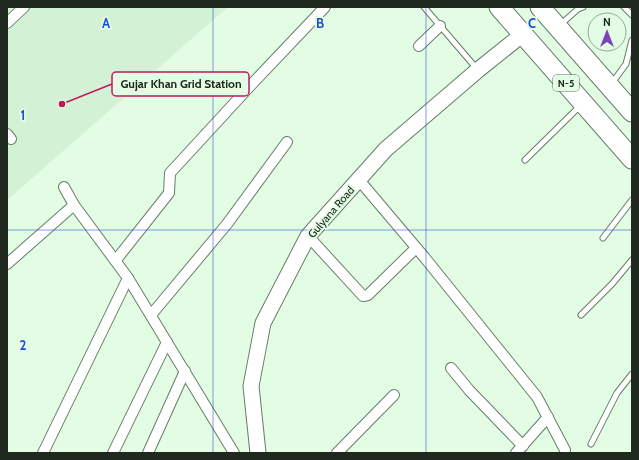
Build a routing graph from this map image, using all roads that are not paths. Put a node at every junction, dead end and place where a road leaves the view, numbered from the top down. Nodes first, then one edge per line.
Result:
1 (24, 7) edge
2 (326, 7) edge
3 (424, 7) edge
4 (499, 7) edge
5 (583, 7) edge
6 (624, 7) edge
7 (632, 15) edge
8 (549, 17) edge
9 (7, 22) edge
10 (440, 26) junction
11 (523, 34) junction
12 (632, 40) edge
13 (419, 46) dead end
14 (478, 70) junction
15 (610, 86) junction
16 (583, 103) junction
17 (632, 112) edge
18 (287, 142) dead end
19 (632, 159) edge
20 (524, 160) dead end
21 (359, 180) junction
22 (64, 187) dead end
23 (632, 200) edge
24 (74, 205) junction
25 (308, 236) junction
26 (603, 238) dead end
27 (416, 248) junction
28 (116, 260) junction
29 (632, 260) edge
30 (7, 264) edge
31 (128, 278) junction
32 (151, 315) junction
33 (581, 315) dead end
34 (167, 342) junction
35 (452, 368) dead end
36 (185, 371) junction
37 (632, 374) edge
38 (394, 395) dead end
39 (548, 417) junction
40 (591, 444) dead end
41 (520, 449) edge
42 (565, 450) dead end
43 (43, 453) edge
44 (113, 453) edge
45 (148, 453) edge
46 (234, 453) edge
47 (258, 453) edge
48 (337, 453) edge

1 - 9 street
2 - 28 street
3 - 10 lane
4 - 11 highway, N-5
5 - 8 lane
6 - 7 lane
8 - 11 highway
8 - 15 highway, N-5
10 - 13 street
10 - 14 lane
11 - 14 main road, Gulyana Road
11 - 16 highway, N-5
12 - 15 lane
14 - 21 main road, Gulyana Road
15 - 17 highway, N-5
16 - 19 highway, N-5
16 - 20 lane
18 - 32 street
21 - 25 main road, Gulyana Road
21 - 27 street
22 - 24 street
23 - 26 lane
24 - 28 street
24 - 30 street
25 - 27 street
25 - 47 main road, Gulyana Road
27 - 39 street
28 - 31 street
29 - 33 lane
31 - 32 street
31 - 43 street
32 - 34 street
34 - 36 street
34 - 44 street
35 - 41 street
36 - 45 street
36 - 46 street
37 - 40 lane
38 - 48 street
39 - 41 street
39 - 42 street

